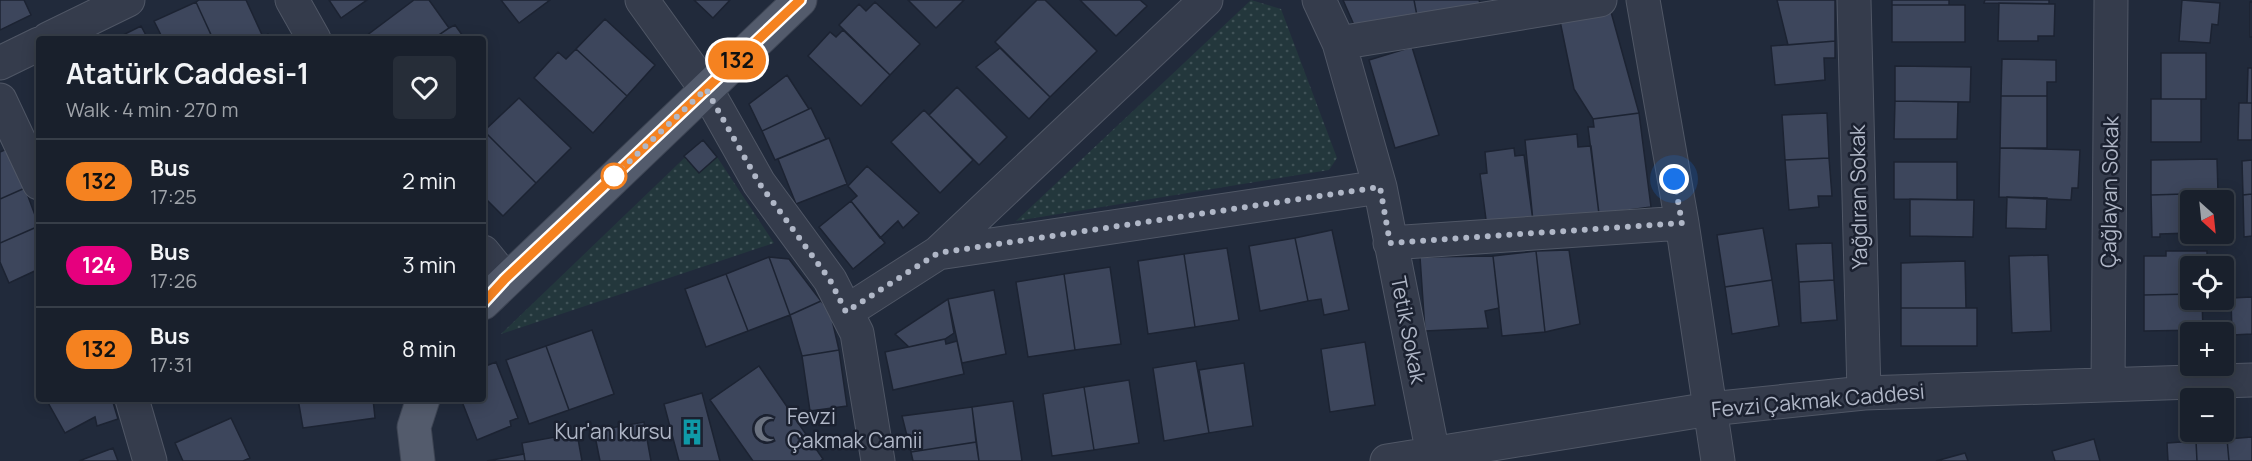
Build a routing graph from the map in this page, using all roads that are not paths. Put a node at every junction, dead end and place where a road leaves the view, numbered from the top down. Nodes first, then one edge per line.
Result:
1 (128, 0) edge
2 (292, 0) edge
3 (642, 0) edge
4 (800, 0) edge
5 (1206, 0) edge
6 (1318, 0) edge
7 (1600, 0) edge
8 (1643, 0) edge
9 (1854, 0) edge
10 (2111, 0) edge
11 (54, 36) edge
12 (312, 36) edge
13 (1339, 43) junction
14 (36, 45) edge
15 (0, 63) edge
16 (706, 89) junction
17 (0, 100) edge
18 (36, 177) edge
19 (1380, 187) junction
20 (1682, 223) junction
21 (1390, 243) junction
22 (938, 253) junction
23 (486, 256) edge
24 (505, 279) junction
25 (486, 300) edge
26 (846, 312) junction
27 (2252, 380) edge
28 (2108, 385) junction
29 (1863, 393) junction
30 (133, 402) edge
31 (414, 408) edge
32 (1710, 409) junction
33 (1433, 454) junction
34 (150, 461) edge
35 (418, 461) edge
36 (878, 461) edge
37 (1388, 461) edge
38 (1718, 461) edge

1 - 11 street
2 - 12 street
3 - 16 street
4 - 16 main road
5 - 22 street
6 - 13 street, Tetik Sokak
7 - 13 street
8 - 20 street
9 - 29 street, Yağdıran Sokak
10 - 28 street, Çağlayan Sokak
13 - 19 street, Tetik Sokak
14 - 15 street
16 - 24 main road
16 - 26 street
17 - 18 street
19 - 21 street, Tetik Sokak
19 - 22 street
20 - 21 street
20 - 32 street
21 - 33 street, Tetik Sokak
22 - 26 street
23 - 24 street
24 - 25 main road
26 - 36 street
27 - 28 street, Fevzi Çakmak Caddesi
28 - 29 street, Fevzi Çakmak Caddesi
29 - 32 street, Fevzi Çakmak Caddesi
30 - 34 street
31 - 35 main road
32 - 33 street, Fevzi Çakmak Caddesi
32 - 38 street
33 - 37 street, Fevzi Çakmak Caddesi

